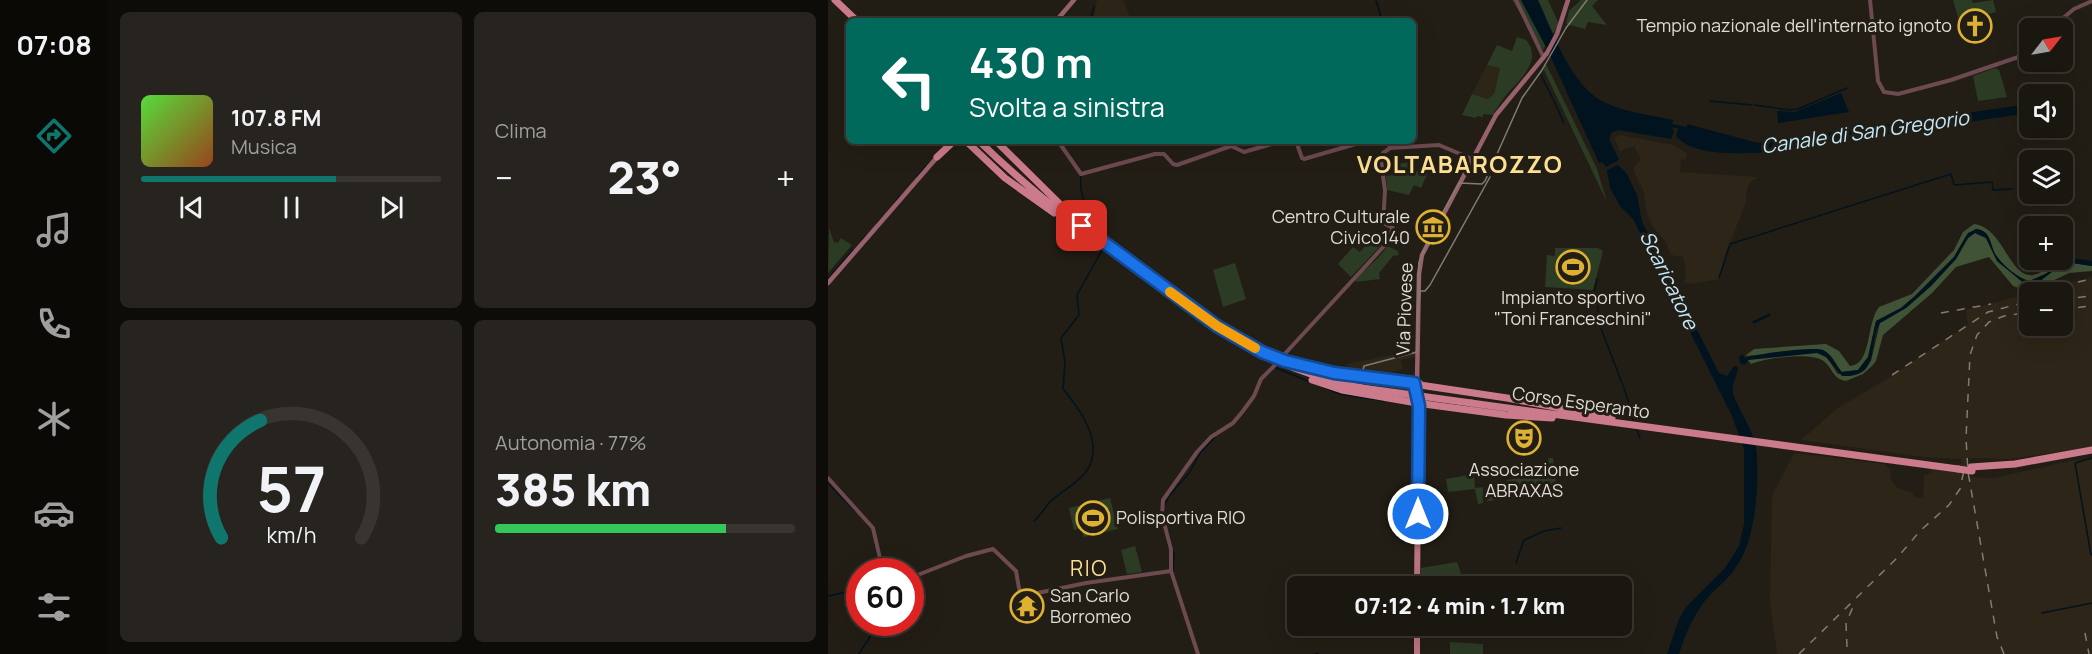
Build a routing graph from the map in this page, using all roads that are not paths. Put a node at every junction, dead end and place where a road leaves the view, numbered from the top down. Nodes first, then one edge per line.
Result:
1 (837, 0) edge
2 (1074, 0) edge
3 (1516, 0) edge
4 (1568, 0) edge
5 (1870, 0) edge
6 (2092, 1) edge
7 (856, 18) edge
8 (1059, 18) edge
9 (2063, 18) edge
10 (1546, 53) junction
11 (2019, 57) edge
12 (949, 144) edge
13 (969, 144) edge
14 (982, 144) edge
15 (986, 144) edge
16 (999, 144) edge
17 (1060, 144) edge
18 (1272, 144) edge
19 (1297, 144) edge
20 (1356, 144) edge
21 (1389, 144) edge
22 (1390, 148) junction
23 (937, 157) joint
24 (1472, 159) junction
25 (1004, 163) junction
26 (1082, 226) junction
27 (1087, 234) junction
28 (828, 283) edge
29 (1262, 354) junction
30 (1281, 358) dead end
31 (1275, 364) dead end
32 (1420, 397) junction
33 (1611, 421) junction
34 (2092, 451) edge
35 (828, 478) edge
36 (880, 558) edge
37 (1171, 571) junction
38 (924, 572) edge
39 (1417, 576) edge
40 (1417, 636) edge
41 (1198, 654) edge
42 (1417, 654) edge

1 - 7 highway
2 - 8 main road
3 - 10 street
4 - 10 main road, Via Piovese
5 - 11 street
6 - 9 street
10 - 24 main road, Via Piovese
12 - 23 highway
13 - 27 highway
14 - 25 highway
15 - 25 highway
16 - 26 highway
17 - 18 street
19 - 20 street
21 - 22 street
22 - 24 street
22 - 30 street
23 - 28 main road
24 - 32 main road, Via Piovese
25 - 26 highway
25 - 27 highway
26 - 29 highway
27 - 29 highway
29 - 32 highway
29 - 32 highway, bridge
29 - 32 highway
31 - 37 street
32 - 33 highway, Corso Esperanto, bridge
32 - 33 highway
32 - 33 highway
32 - 39 main road
33 - 34 highway, Corso Esperanto, bridge
35 - 36 street
37 - 38 street
37 - 41 street
40 - 42 main road

